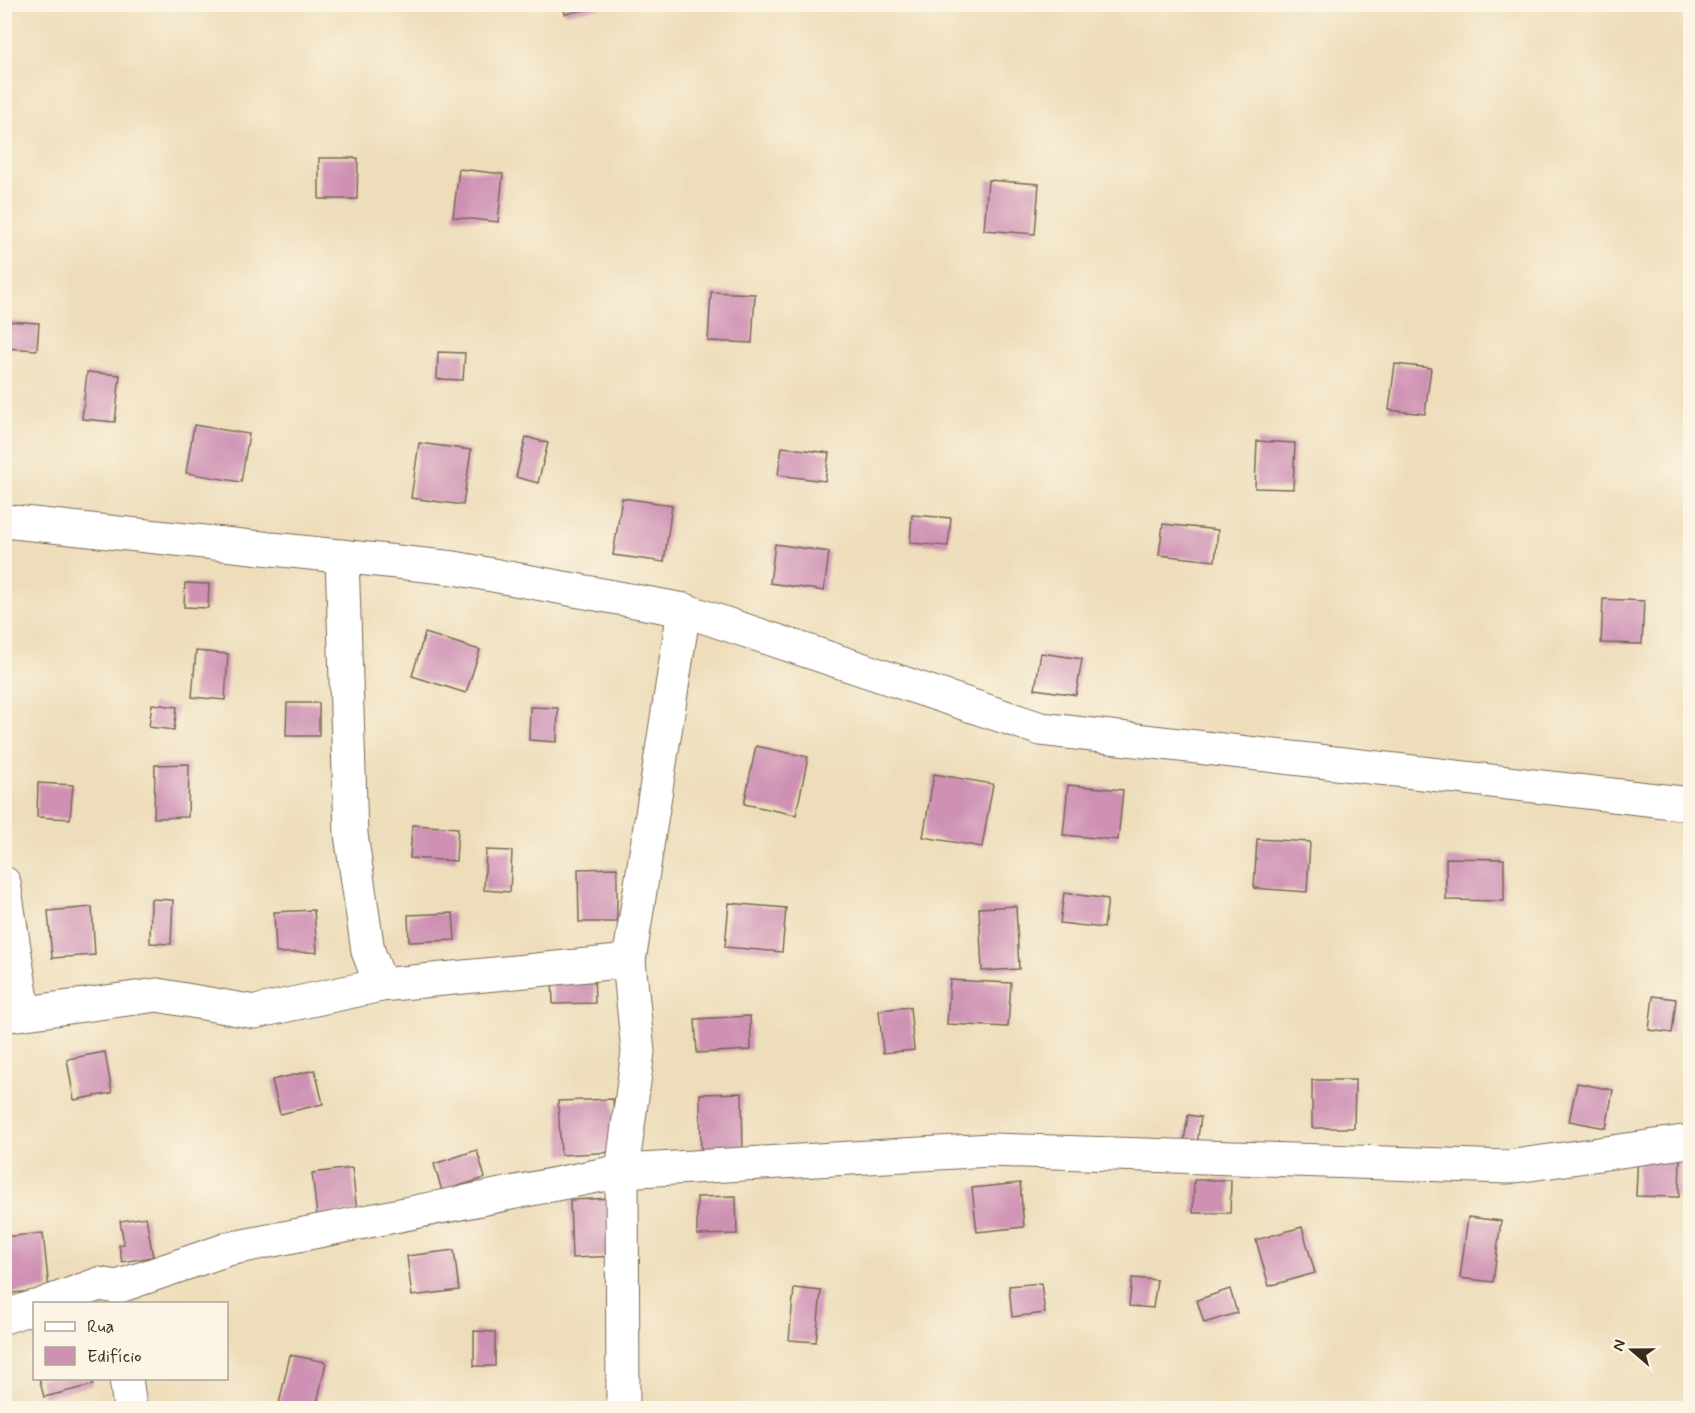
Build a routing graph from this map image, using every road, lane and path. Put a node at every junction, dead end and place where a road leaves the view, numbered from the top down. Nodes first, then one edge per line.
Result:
1 (4, 521) edge
2 (342, 556) junction
3 (684, 610) junction
4 (1690, 804) edge
5 (4, 883) edge
6 (629, 961) junction
7 (381, 984) junction
8 (14, 1015) edge
9 (1690, 1142) edge
10 (622, 1171) junction
11 (117, 1295) edge
12 (50, 1302) edge
13 (33, 1307) edge
14 (4, 1317) edge
15 (126, 1380) edge
16 (130, 1408) edge
17 (622, 1408) edge

1 - 2 street
2 - 3 street
2 - 7 street
3 - 4 street
3 - 6 street
5 - 8 street
6 - 7 street
6 - 10 street
7 - 8 street
9 - 10 street
10 - 11 street
10 - 17 street
11 - 12 street
13 - 14 street
15 - 16 street

